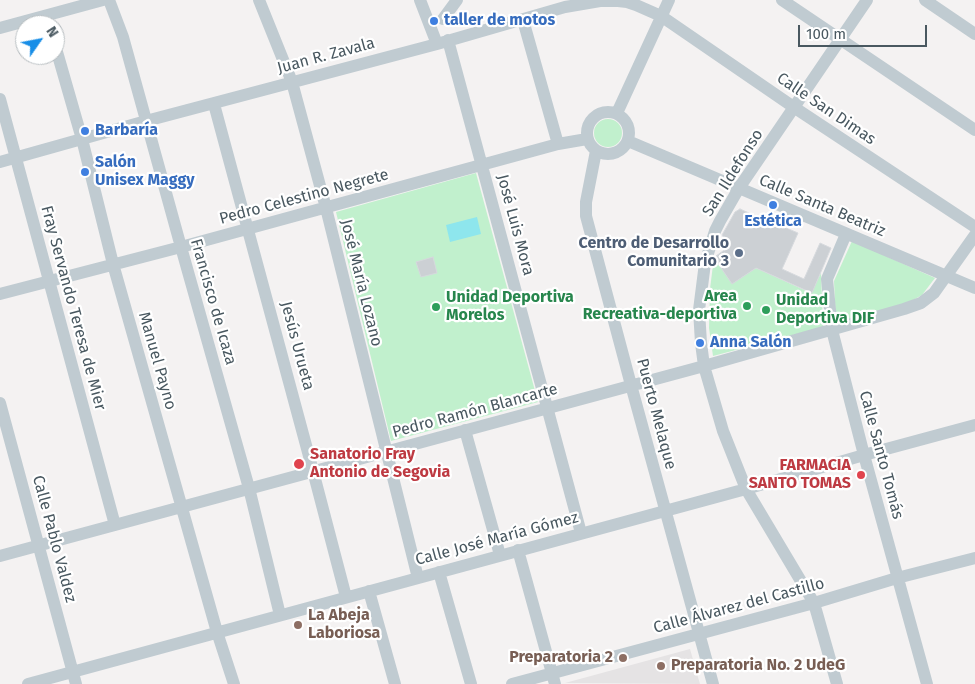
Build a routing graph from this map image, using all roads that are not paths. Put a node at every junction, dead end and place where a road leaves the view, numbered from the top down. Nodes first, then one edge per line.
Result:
1 (103, 0) edge
2 (109, 0) edge
3 (259, 0) edge
4 (420, 0) edge
5 (456, 0) edge
6 (669, 0) edge
7 (782, 0) edge
8 (867, 0) edge
9 (925, 0) edge
10 (566, 4) edge
11 (62, 15) edge
12 (661, 16) junction
13 (444, 18) dead end
14 (523, 20) junction
15 (15, 26) edge
16 (0, 28) edge
17 (975, 34) edge
18 (840, 40) junction
19 (442, 42) junction
20 (61, 65) edge
21 (292, 82) junction
22 (0, 99) edge
23 (214, 104) junction
24 (794, 108) junction
25 (618, 113) junction
26 (146, 121) junction
27 (975, 130) edge
28 (82, 139) junction
29 (587, 139) junction
30 (628, 141) junction
31 (558, 144) junction
32 (596, 151) junction
33 (15, 158) junction
34 (0, 162) edge
35 (482, 165) junction
36 (739, 188) junction
37 (326, 208) junction
38 (975, 227) edge
39 (248, 228) junction
40 (846, 234) junction
41 (975, 236) edge
42 (181, 247) junction
43 (113, 264) junction
44 (946, 276) junction
45 (49, 281) junction
46 (975, 288) edge
47 (0, 294) edge
48 (832, 330) junction
49 (704, 366) junction
50 (631, 385) junction
51 (0, 403) edge
52 (548, 408) junction
53 (975, 425) edge
54 (3, 426) edge
55 (465, 430) junction
56 (386, 452) junction
57 (864, 455) junction
58 (313, 471) junction
59 (249, 488) junction
60 (746, 489) junction
61 (182, 506) junction
62 (665, 510) junction
63 (116, 525) junction
64 (581, 533) junction
65 (38, 546) junction
66 (518, 550) junction
67 (500, 555) junction
68 (0, 556) edge
69 (975, 558) edge
70 (439, 572) junction
71 (418, 578) junction
72 (898, 578) junction
73 (369, 591) junction
74 (346, 597) junction
75 (814, 603) junction
76 (280, 615) junction
77 (218, 632) junction
78 (699, 634) junction
79 (74, 678) edge
80 (553, 679) edge
81 (28, 684) edge
82 (234, 684) edge
83 (394, 684) edge
84 (471, 684) edge
85 (512, 684) edge
86 (713, 684) edge
87 (838, 684) edge
88 (927, 684) edge

1 - 11 street
2 - 26 street, Francisco de Icaza
3 - 21 street, José María Lozano
4 - 19 street, José Luis Mora
5 - 13 street
6 - 12 street
7 - 18 street
8 - 18 street, San Ildefonso
9 - 17 street
10 - 12 street, Juan R. Zavala
10 - 14 street, Juan R. Zavala
12 - 24 street, Calle San Dimas
12 - 25 street
14 - 19 street, Juan R. Zavala
14 - 31 street
15 - 16 street
18 - 24 street, San Ildefonso
18 - 27 street
19 - 21 street, Juan R. Zavala
19 - 35 street, José Luis Mora
20 - 28 street, Manuel Payno
21 - 23 street, Juan R. Zavala
21 - 37 street, José María Lozano
22 - 33 street, Fray Servando Teresa de Mier
23 - 26 street, Juan R. Zavala
23 - 39 street, Jesús Urueta
24 - 36 street, San Ildefonso
24 - 38 street, Calle San Dimas
25 - 29 street
25 - 30 street
26 - 28 street, Juan R. Zavala
26 - 42 street, Francisco de Icaza
28 - 33 street, Juan R. Zavala
28 - 43 street, Manuel Payno
29 - 31 street, Pedro Celestino Negrete
29 - 32 street
30 - 32 street
30 - 36 street, Calle Santa Beatriz
31 - 35 street, Pedro Celestino Negrete
32 - 50 street, Puerto Melaque
33 - 34 street, Juan R. Zavala
33 - 45 street, Fray Servando Teresa de Mier
35 - 37 street, Pedro Celestino Negrete
35 - 52 street, José Luis Mora
36 - 40 street, Calle Santa Beatriz
36 - 49 street, San Ildefonso
37 - 39 street, Pedro Celestino Negrete
37 - 56 street, José María Lozano
39 - 42 street, Pedro Celestino Negrete
39 - 58 street, Jesús Urueta
40 - 44 street, Calle Santa Beatriz
40 - 48 street, Calle Santo Tomás
41 - 44 street, Pedro Ramón Blancarte
42 - 43 street, Pedro Celestino Negrete
42 - 59 street, Francisco de Icaza
43 - 45 street, Pedro Celestino Negrete
43 - 61 street, Manuel Payno
44 - 46 street, Calle Santa Beatriz
44 - 48 street, Pedro Ramón Blancarte
45 - 47 street, Pedro Celestino Negrete
45 - 63 street, Fray Servando Teresa de Mier
48 - 49 street, Pedro Ramón Blancarte
48 - 57 street, Calle Santo Tomás
49 - 50 street, Pedro Ramón Blancarte
49 - 60 street, San Ildefonso
50 - 52 street, Pedro Ramón Blancarte
50 - 62 street, Puerto Melaque
51 - 54 street, Calle Pablo Valdez
52 - 55 street, Pedro Ramón Blancarte
52 - 64 street, José Luis Mora
53 - 57 street, Calle José María Gómez
54 - 65 street, Calle Pablo Valdez
55 - 56 street, Pedro Ramón Blancarte
55 - 67 street
56 - 58 street, Pedro Ramón Blancarte
56 - 71 street, José María Lozano
57 - 60 street, Calle José María Gómez
57 - 72 street, Calle Santo Tomás
58 - 59 street, Pedro Ramón Blancarte
58 - 74 street, Jesús Urueta
59 - 61 street, Pedro Ramón Blancarte
59 - 76 street, Francisco de Icaza
60 - 62 street, Calle José María Gómez
60 - 75 street, San Ildefonso
61 - 63 street, Pedro Ramón Blancarte
61 - 77 street, Manuel Payno
62 - 64 street, Calle José María Gómez
62 - 78 street, Puerto Melaque
63 - 65 street, Pedro Ramón Blancarte
64 - 66 street, Calle José María Gómez
65 - 68 street, Pedro Ramón Blancarte
65 - 79 street, Calle Pablo Valdez
66 - 67 street, Calle José María Gómez
66 - 80 street
67 - 70 street, Calle José María Gómez
69 - 72 street, Calle Álvarez del Castillo
70 - 71 street, Calle José María Gómez
70 - 84 street
71 - 73 street, Calle José María Gómez
72 - 75 street, Calle Álvarez del Castillo
72 - 88 street, Calle Santo Tomás
73 - 74 street, Calle José María Gómez
73 - 83 street
74 - 76 street, Calle José María Gómez
75 - 78 street, Calle Álvarez del Castillo
75 - 87 street, San Ildefonso
76 - 77 street, Calle José María Gómez
77 - 79 street, Calle José María Gómez
77 - 82 street, Manuel Payno
78 - 80 street, Calle Álvarez del Castillo
78 - 86 street, Puerto Melaque
79 - 81 street, Calle José María Gómez
80 - 85 street, Calle Álvarez del Castillo

